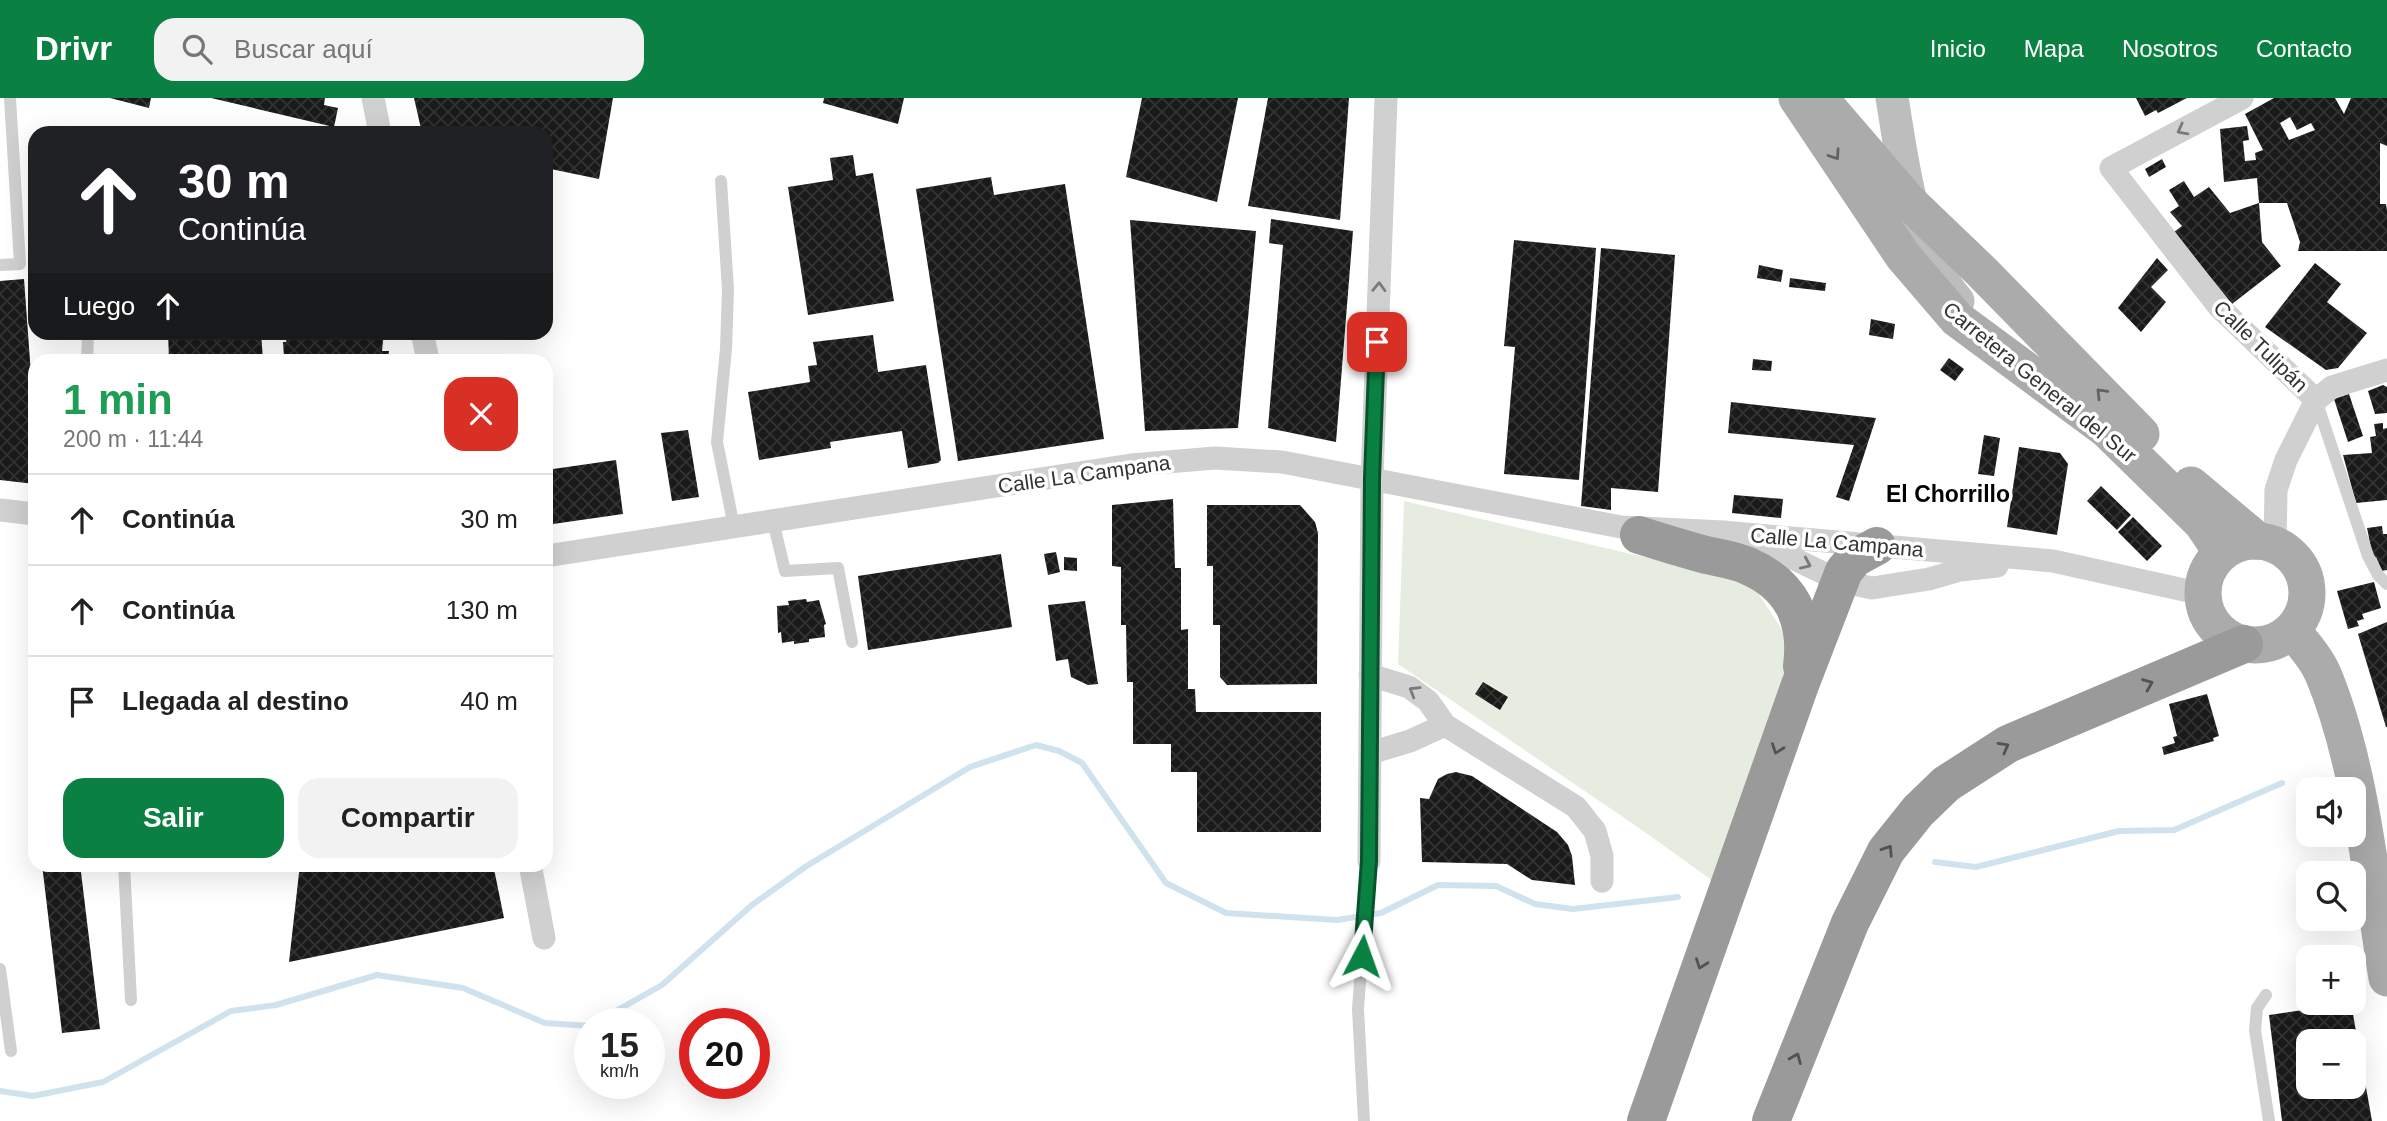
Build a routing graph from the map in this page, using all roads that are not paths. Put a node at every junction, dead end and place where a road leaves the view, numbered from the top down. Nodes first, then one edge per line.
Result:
1 (10, 98) edge
2 (373, 98) edge
3 (1386, 98) edge
4 (1797, 98) edge
5 (1820, 98) edge
6 (2242, 98) edge
7 (1895, 107) edge
8 (379, 126) edge
9 (1863, 148) junction
10 (721, 181) dead end
11 (1909, 201) junction
12 (0, 265) edge
13 (1981, 271) junction
14 (2007, 358) junction
15 (2387, 370) edge
16 (2316, 400) junction
17 (1372, 478) junction
18 (0, 510) edge
19 (28, 517) edge
20 (773, 521) junction
21 (734, 527) junction
22 (1630, 531) junction
23 (2266, 543) junction
24 (1877, 546) junction
25 (2220, 554) junction
26 (553, 555) edge
27 (2053, 561) junction
28 (1840, 581) junction
29 (2387, 584) edge
30 (2202, 594) junction
31 (2292, 631) junction
32 (852, 642) dead end
33 (2244, 644) junction
34 (1370, 675) junction
35 (1800, 685) junction
36 (1445, 725) junction
37 (1370, 753) junction
38 (1369, 861) joint
39 (124, 872) edge
40 (532, 872) edge
41 (1602, 881) dead end
42 (544, 938) dead end
43 (2386, 966) edge
44 (0, 969) edge
45 (2266, 995) dead end
46 (131, 1000) dead end
47 (11, 1051) dead end
48 (1364, 1121) edge
49 (1646, 1121) edge
50 (1771, 1121) edge
51 (2269, 1121) edge

1 - 12 lane
2 - 8 street
17 -> 3 street
4 -> 14 main road, Carretera General del Sur
5 - 9 main road, Carretera General del Sur
6 -> 16 street, Calle Tulipán
7 - 9 main road
7 - 11 main road
7 - 13 main road
9 - 11 main road, Carretera General del Sur
10 - 21 lane
11 - 13 main road, Carretera General del Sur
11 - 14 main road
23 -> 13 main road, Carretera General del Sur
14 - 25 main road, Carretera General del Sur
15 - 16 street
16 - 23 street
16 - 29 lane, Calle Tulipán
17 - 20 street, Calle La Campana
17 - 22 street, Calle La Campana
17 - 34 street
18 - 19 street
20 - 21 street, Calle La Campana
20 - 32 lane
21 - 26 street, Calle La Campana
22 - 24 street, Calle La Campana
22 -> 28 street, Calle La Campana
22 - 35 highway
23 - 25 main road
23 - 31 main road
24 - 27 street, Calle La Campana
24 - 28 highway
25 - 30 main road
27 - 28 street, Calle La Campana
27 - 30 street, Calle La Campana
28 - 35 highway
30 - 33 main road
31 - 33 main road
31 - 43 main road
50 -> 33 highway
36 -> 34 street
34 - 37 street
35 -> 49 highway
36 - 37 street
36 - 41 street
37 - 38 street
38 - 48 lane
39 - 46 lane
40 - 42 street
44 - 47 lane
45 - 51 lane

